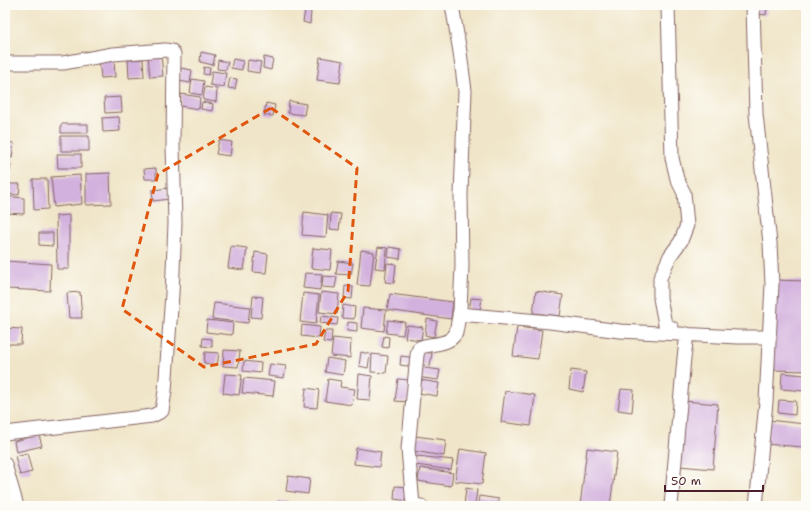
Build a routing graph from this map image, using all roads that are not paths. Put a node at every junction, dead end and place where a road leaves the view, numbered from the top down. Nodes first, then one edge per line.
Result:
1 (452, 5) edge
2 (668, 5) edge
3 (753, 5) edge
4 (5, 62) edge
5 (459, 314) junction
6 (673, 333) junction
7 (687, 334) junction
8 (770, 337) junction
9 (5, 433) edge
10 (5, 464) edge
11 (17, 506) edge
12 (421, 506) edge
13 (671, 506) edge
14 (756, 506) edge

1 - 5 street
2 - 6 street
3 - 8 street
4 - 9 street
5 - 6 street
5 - 12 street
6 - 7 street
7 - 8 street
7 - 13 street
8 - 14 street
10 - 11 street

